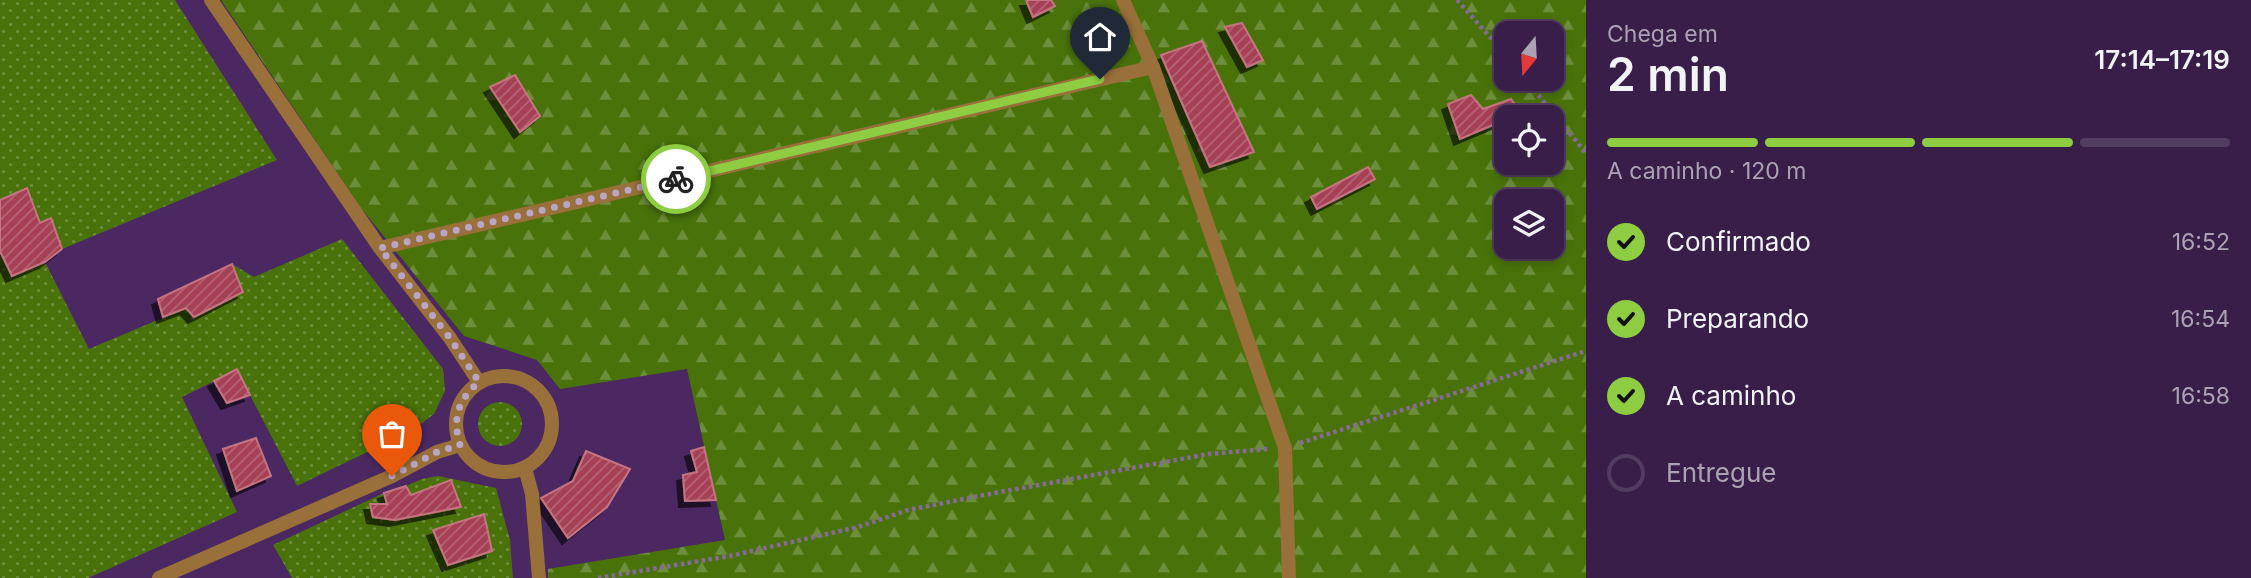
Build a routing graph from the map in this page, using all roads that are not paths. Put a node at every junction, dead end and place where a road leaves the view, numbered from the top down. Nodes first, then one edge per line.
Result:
1 (211, 0) edge
2 (1123, 0) edge
3 (1153, 67) junction
4 (380, 248) junction
5 (479, 382) junction
6 (460, 445) junction
7 (525, 468) junction
8 (159, 578) edge
9 (539, 578) edge
10 (1289, 578) edge

1 - 4 street
2 - 3 street
3 - 4 street
3 - 10 street
4 - 5 street
5 - 6 street
5 - 7 street
6 - 7 street
6 - 8 street
7 - 9 street

